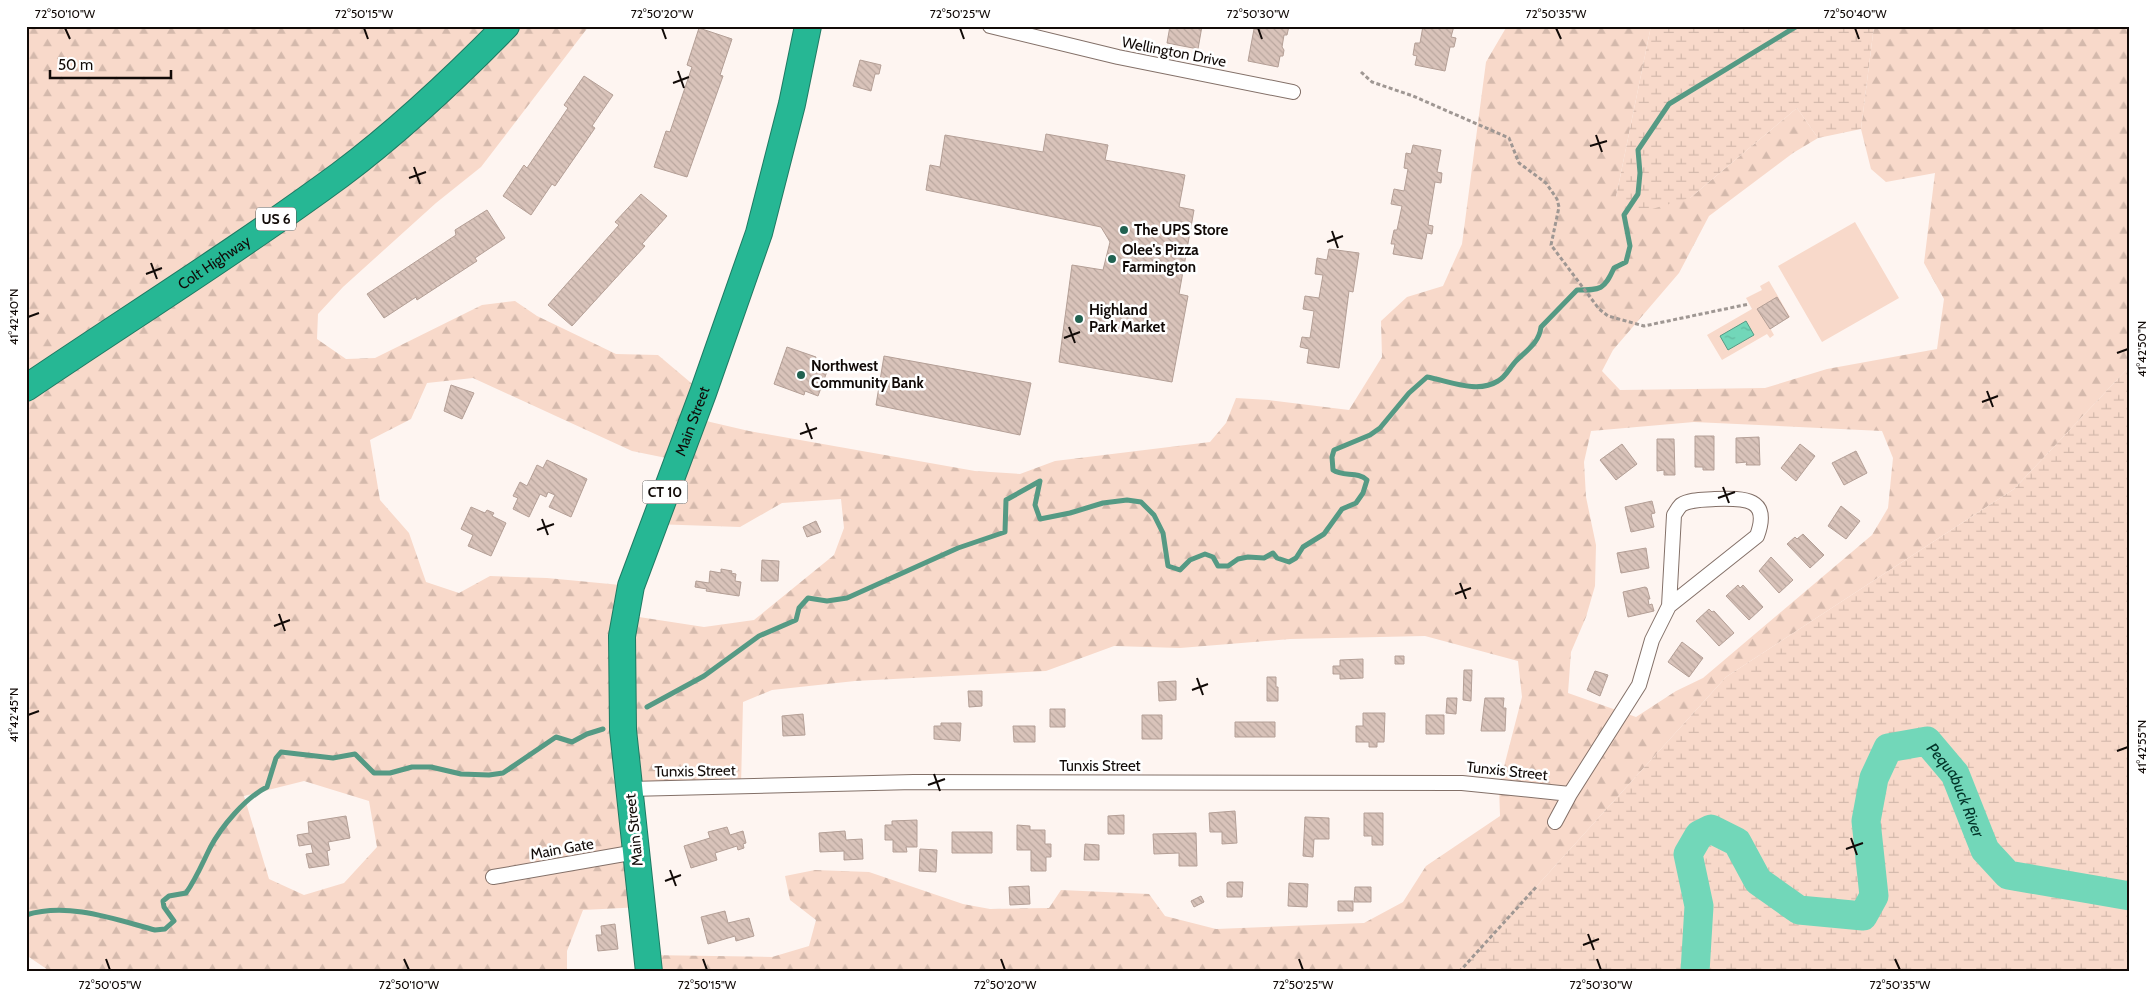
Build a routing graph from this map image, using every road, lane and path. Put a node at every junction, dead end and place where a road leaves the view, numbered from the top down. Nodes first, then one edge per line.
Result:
1 (506, 26) edge
2 (808, 26) edge
3 (990, 26) edge
4 (1361, 72) dead end
5 (1293, 92) dead end
6 (1749, 304) dead end
7 (26, 388) edge
8 (1669, 606) junction
9 (630, 789) junction
10 (1570, 794) junction
11 (1555, 822) dead end
12 (636, 852) junction
13 (492, 877) dead end
14 (1537, 886) dead end
15 (649, 972) edge
16 (1460, 972) edge

1 - 7 highway, Colt Highway / US 6
2 - 9 highway, Main Street / CT 10
3 - 5 street, Wellington Drive
4 - 6 path
8 - 8 street
8 - 10 street
9 - 10 street, Tunxis Street
9 - 12 highway, Main Street / CT 10
10 - 11 street
12 - 13 street, Main Gate
12 - 15 highway, Main Street / CT 10
14 - 16 path

